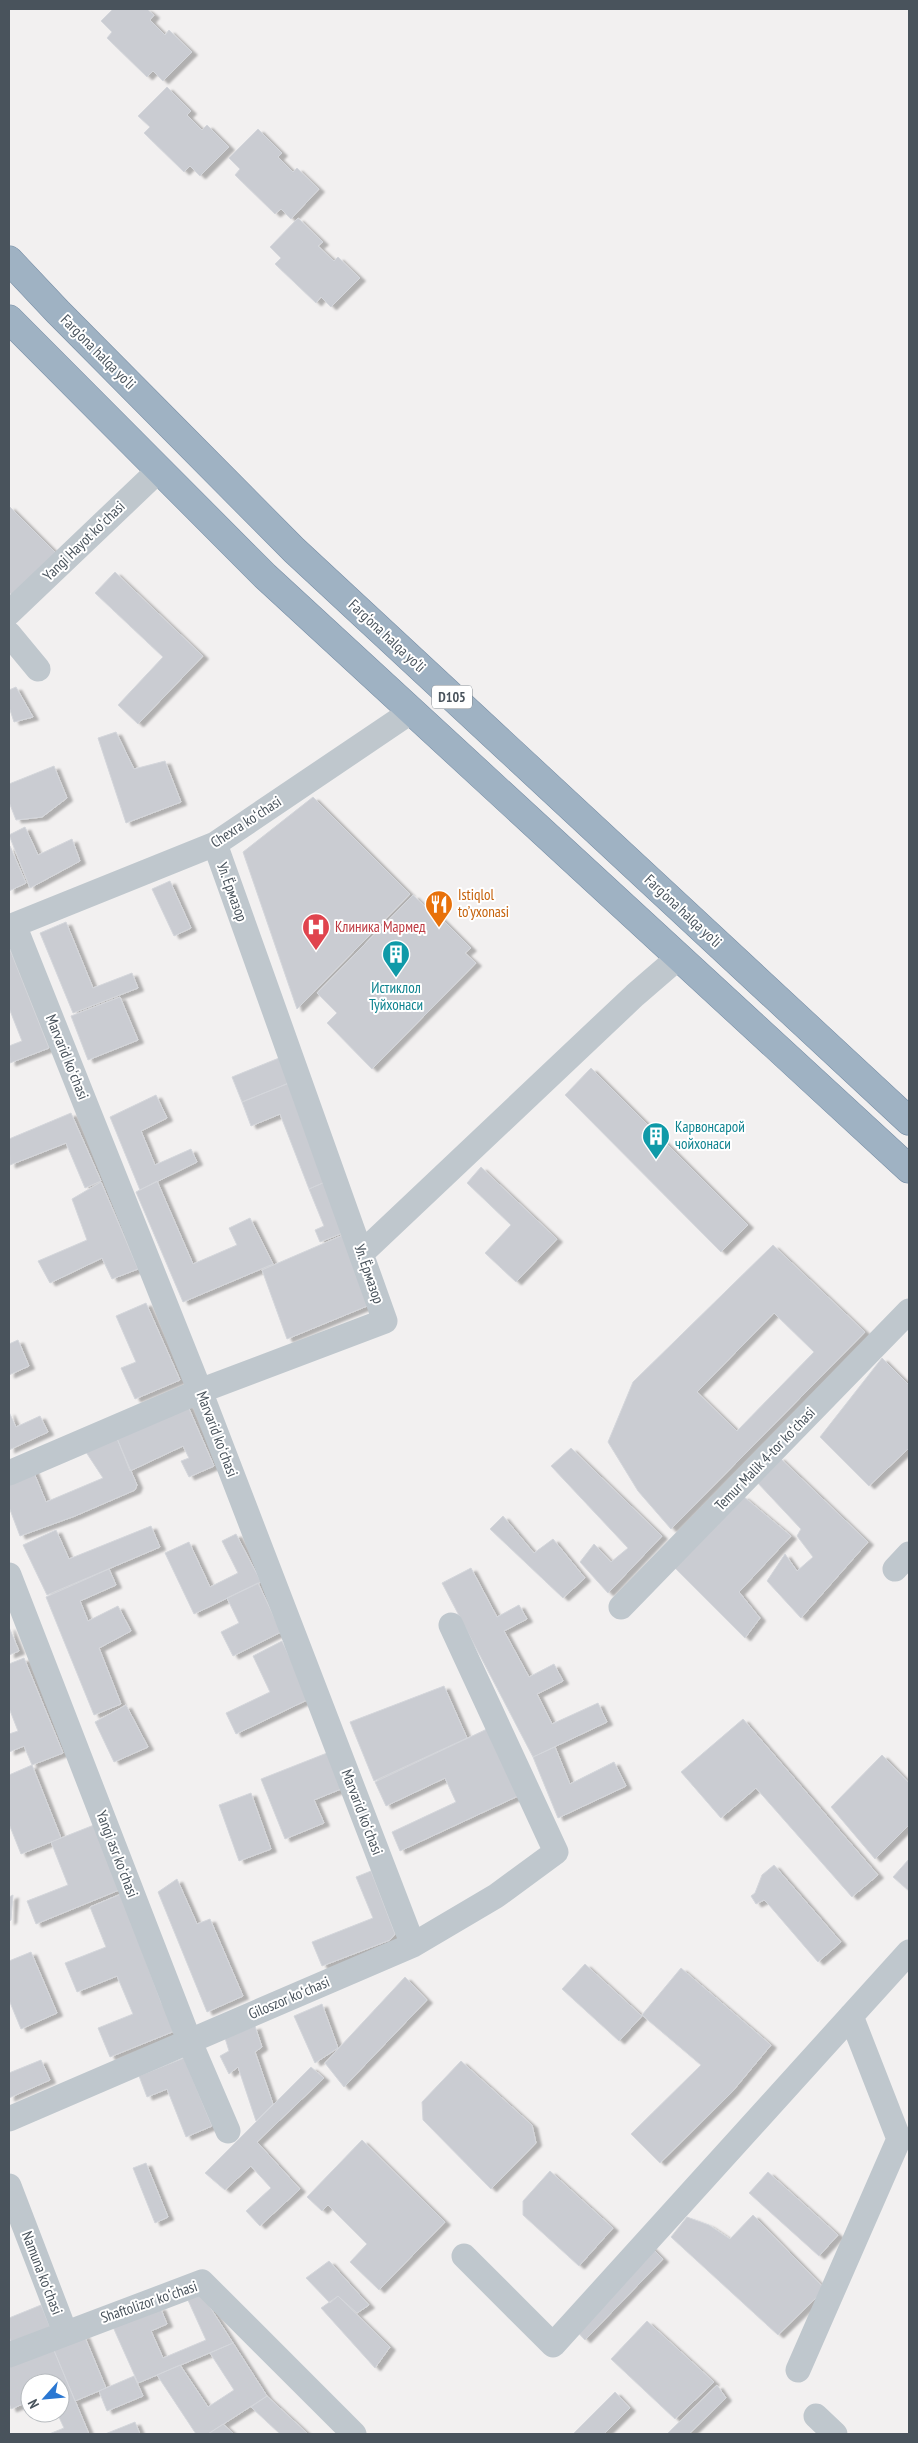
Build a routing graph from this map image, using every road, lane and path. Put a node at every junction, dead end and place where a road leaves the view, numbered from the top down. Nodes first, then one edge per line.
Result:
1 (9, 260) edge
2 (9, 318) edge
3 (159, 470) junction
4 (9, 613) edge
5 (9, 634) edge
6 (38, 669) dead end
7 (412, 711) junction
8 (215, 844) junction
9 (11, 926) edge
10 (679, 957) junction
11 (909, 1121) edge
12 (909, 1169) edge
13 (362, 1253) junction
14 (909, 1311) edge
15 (200, 1391) junction
16 (9, 1473) edge
17 (9, 1575) edge
18 (621, 1606) dead end
19 (451, 1625) dead end
20 (413, 1945) junction
21 (909, 1952) edge
22 (851, 2016) junction
23 (189, 2040) junction
24 (9, 2119) edge
25 (228, 2131) dead end
26 (9, 2186) edge
27 (464, 2256) dead end
28 (65, 2332) junction
29 (9, 2355) edge
30 (798, 2370) dead end
31 (816, 2416) dead end
32 (354, 2434) edge
33 (835, 2434) edge

1 - 11 highway, Farg‘ona halqa yo‘li / D105
2 - 3 highway, D105
3 - 4 street, Yangi Hayot koʻchasi
3 - 7 highway, D105
5 - 6 street
7 - 8 street, Chexra koʻchasi
7 - 10 highway, D105
8 - 9 street, Chexra koʻchasi
8 - 13 street, Ул. Ёрмазор
9 - 15 street, Marvarid koʻchasi
10 - 12 highway, D105
10 - 13 street
13 - 15 street, Ул. Ёрмазор
14 - 18 street, Temur Malik 4-tor koʻchasi
15 - 16 street, Ул. Ёрмазор
15 - 20 street, Marvarid koʻchasi
17 - 23 street, Yangi asr koʻchasi
19 - 20 street, Giloszor koʻchasi
20 - 23 street, Giloszor koʻchasi
21 - 22 street
22 - 27 street
22 - 30 street
23 - 24 street, Giloszor koʻchasi
23 - 25 street, Yangi asr koʻchasi
26 - 28 street, Namuna koʻchasi
28 - 29 street, Shaftolizor koʻchasi
28 - 32 street, Shaftolizor koʻchasi
31 - 33 street

